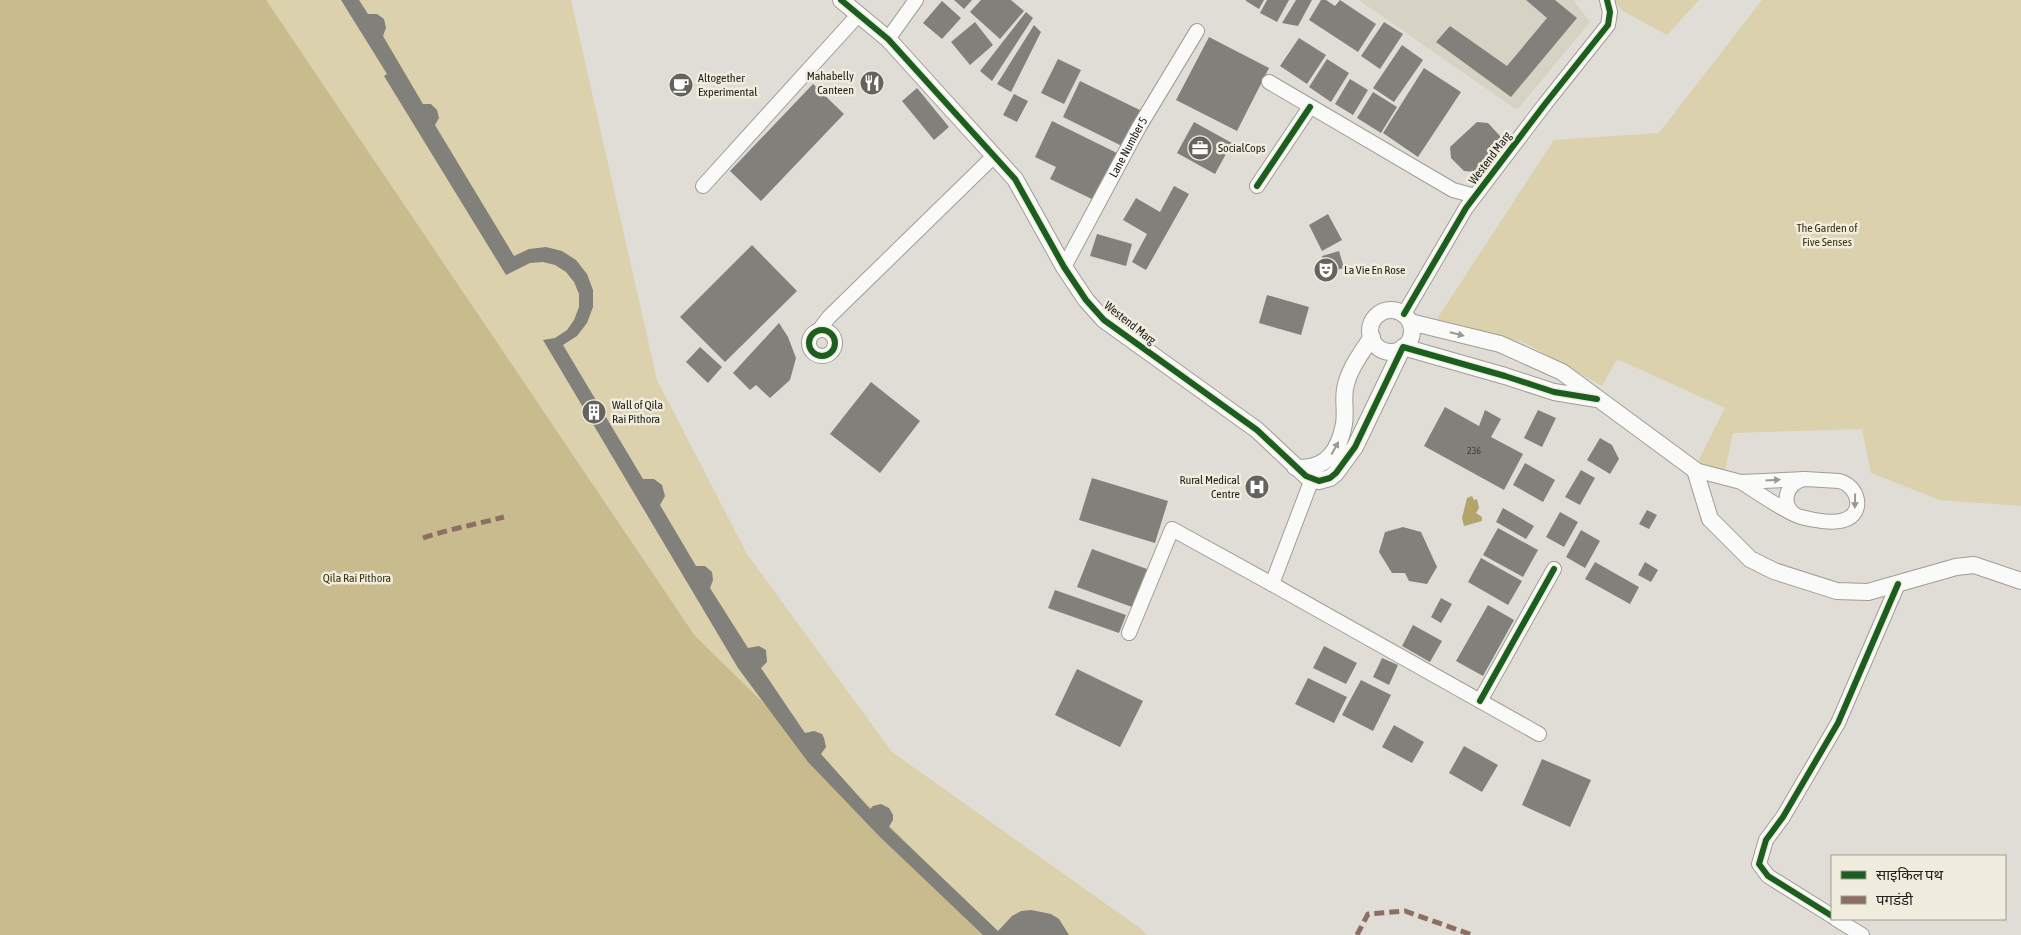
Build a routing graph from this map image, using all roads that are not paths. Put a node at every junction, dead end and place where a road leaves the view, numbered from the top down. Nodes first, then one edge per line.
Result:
1 (841, 0) edge
2 (916, 0) edge
3 (1607, 0) edge
4 (859, 14) junction
5 (1197, 30) dead end
6 (888, 38) junction
7 (1269, 82) dead end
8 (1310, 107) junction
9 (994, 156) junction
10 (703, 186) dead end
11 (1257, 186) dead end
12 (1476, 196) junction
13 (1064, 266) junction
14 (1407, 318) junction
15 (820, 329) dead end
16 (1372, 336) junction
17 (1403, 348) junction
18 (1597, 399) junction
19 (1295, 467) junction
20 (1695, 470) junction
21 (1805, 479) junction
22 (1312, 480) junction
23 (1741, 482) junction
24 (1799, 517) junction
25 (1554, 569) dead end
26 (2021, 581) edge
27 (1272, 584) junction
28 (1898, 584) junction
29 (1129, 633) dead end
30 (1480, 701) junction
31 (1540, 734) dead end
32 (1831, 915) edge
33 (1838, 920) edge
34 (1862, 935) edge

1 - 4 street, Westend Marg
2 - 6 street
3 - 12 street, Westend Marg
4 - 6 street, Westend Marg
4 - 10 street
5 - 13 street, Lane Number 5
6 - 9 street, Westend Marg
7 - 8 street
8 - 11 street
8 - 12 street
9 - 13 street, Westend Marg
9 - 15 street
12 - 14 street, Westend Marg
13 - 19 street, Westend Marg
14 - 16 street
14 - 17 street, Westend Marg
14 -> 18 street
16 - 17 street
19 -> 16 street
17 - 18 street
17 - 22 street, Westend Marg
18 - 20 street
19 - 22 street, Westend Marg
20 - 23 street
20 - 28 street
23 -> 21 street
21 - 24 street
21 -> 24 street
22 - 27 street
23 - 24 street
25 - 30 street
26 - 28 street
27 - 29 street
27 - 30 street
28 - 32 street
30 - 31 street
33 - 34 street

